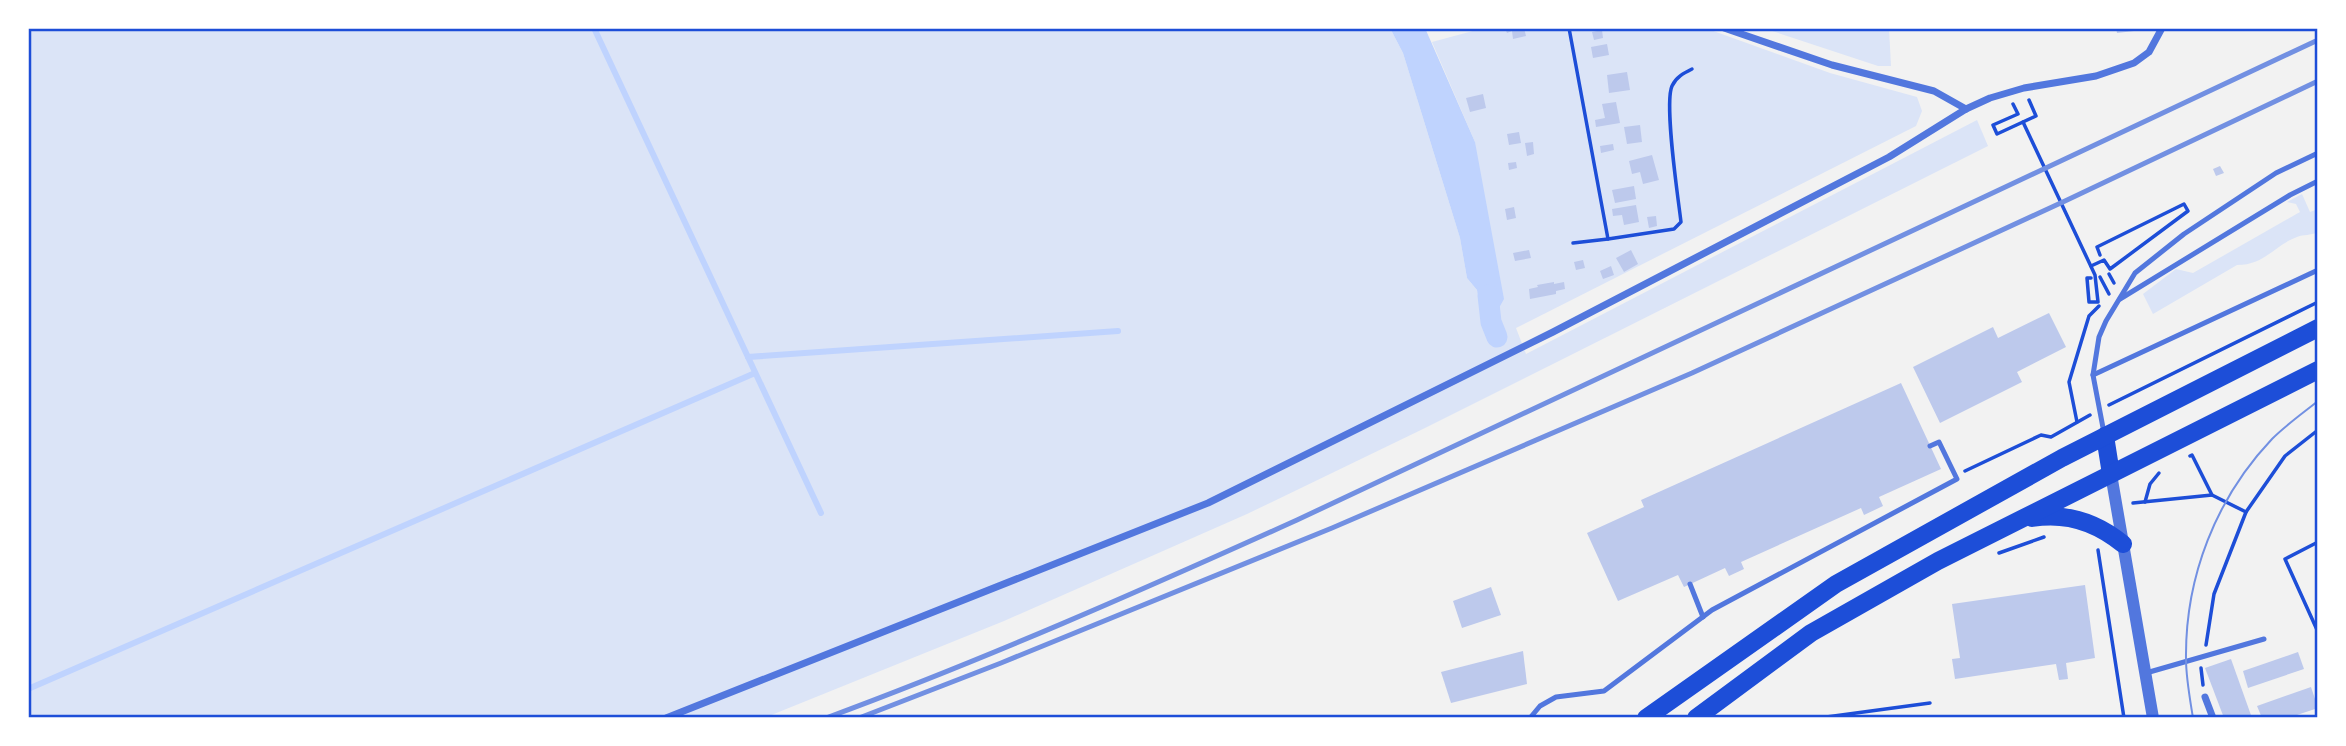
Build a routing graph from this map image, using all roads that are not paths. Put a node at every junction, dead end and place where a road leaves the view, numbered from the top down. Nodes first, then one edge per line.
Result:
1 (1724, 28) edge
2 (2162, 28) edge
3 (1966, 109) junction
4 (2318, 153) edge
5 (2318, 181) edge
6 (2318, 270) edge
7 (2118, 300) junction
8 (2318, 328) edge
9 (2318, 370) edge
10 (2093, 375) junction
11 (2105, 436) junction
12 (1930, 446) dead end
13 (2111, 474) junction
14 (2008, 526) junction
15 (2123, 544) junction
16 (1690, 584) dead end
17 (1703, 617) junction
18 (2264, 639) dead end
19 (2146, 673) junction
20 (2205, 697) road end
21 (1705, 715) edge
22 (666, 718) edge
23 (1530, 718) edge
24 (1646, 718) edge
25 (2154, 718) edge
26 (2213, 718) edge

1 - 3 street
2 - 3 street
3 - 22 street
4 - 7 lane
5 - 7 lane
6 - 10 lane
7 - 10 lane
8 - 11 main road
9 - 13 main road
10 - 11 lane
11 - 13 main road
11 - 24 main road
12 - 17 lane
13 - 14 main road
13 - 15 street
14 - 15 main road
14 - 21 main road
15 - 19 street
16 - 17 lane
17 - 23 lane
18 - 19 lane
19 - 25 street
20 - 26 street

